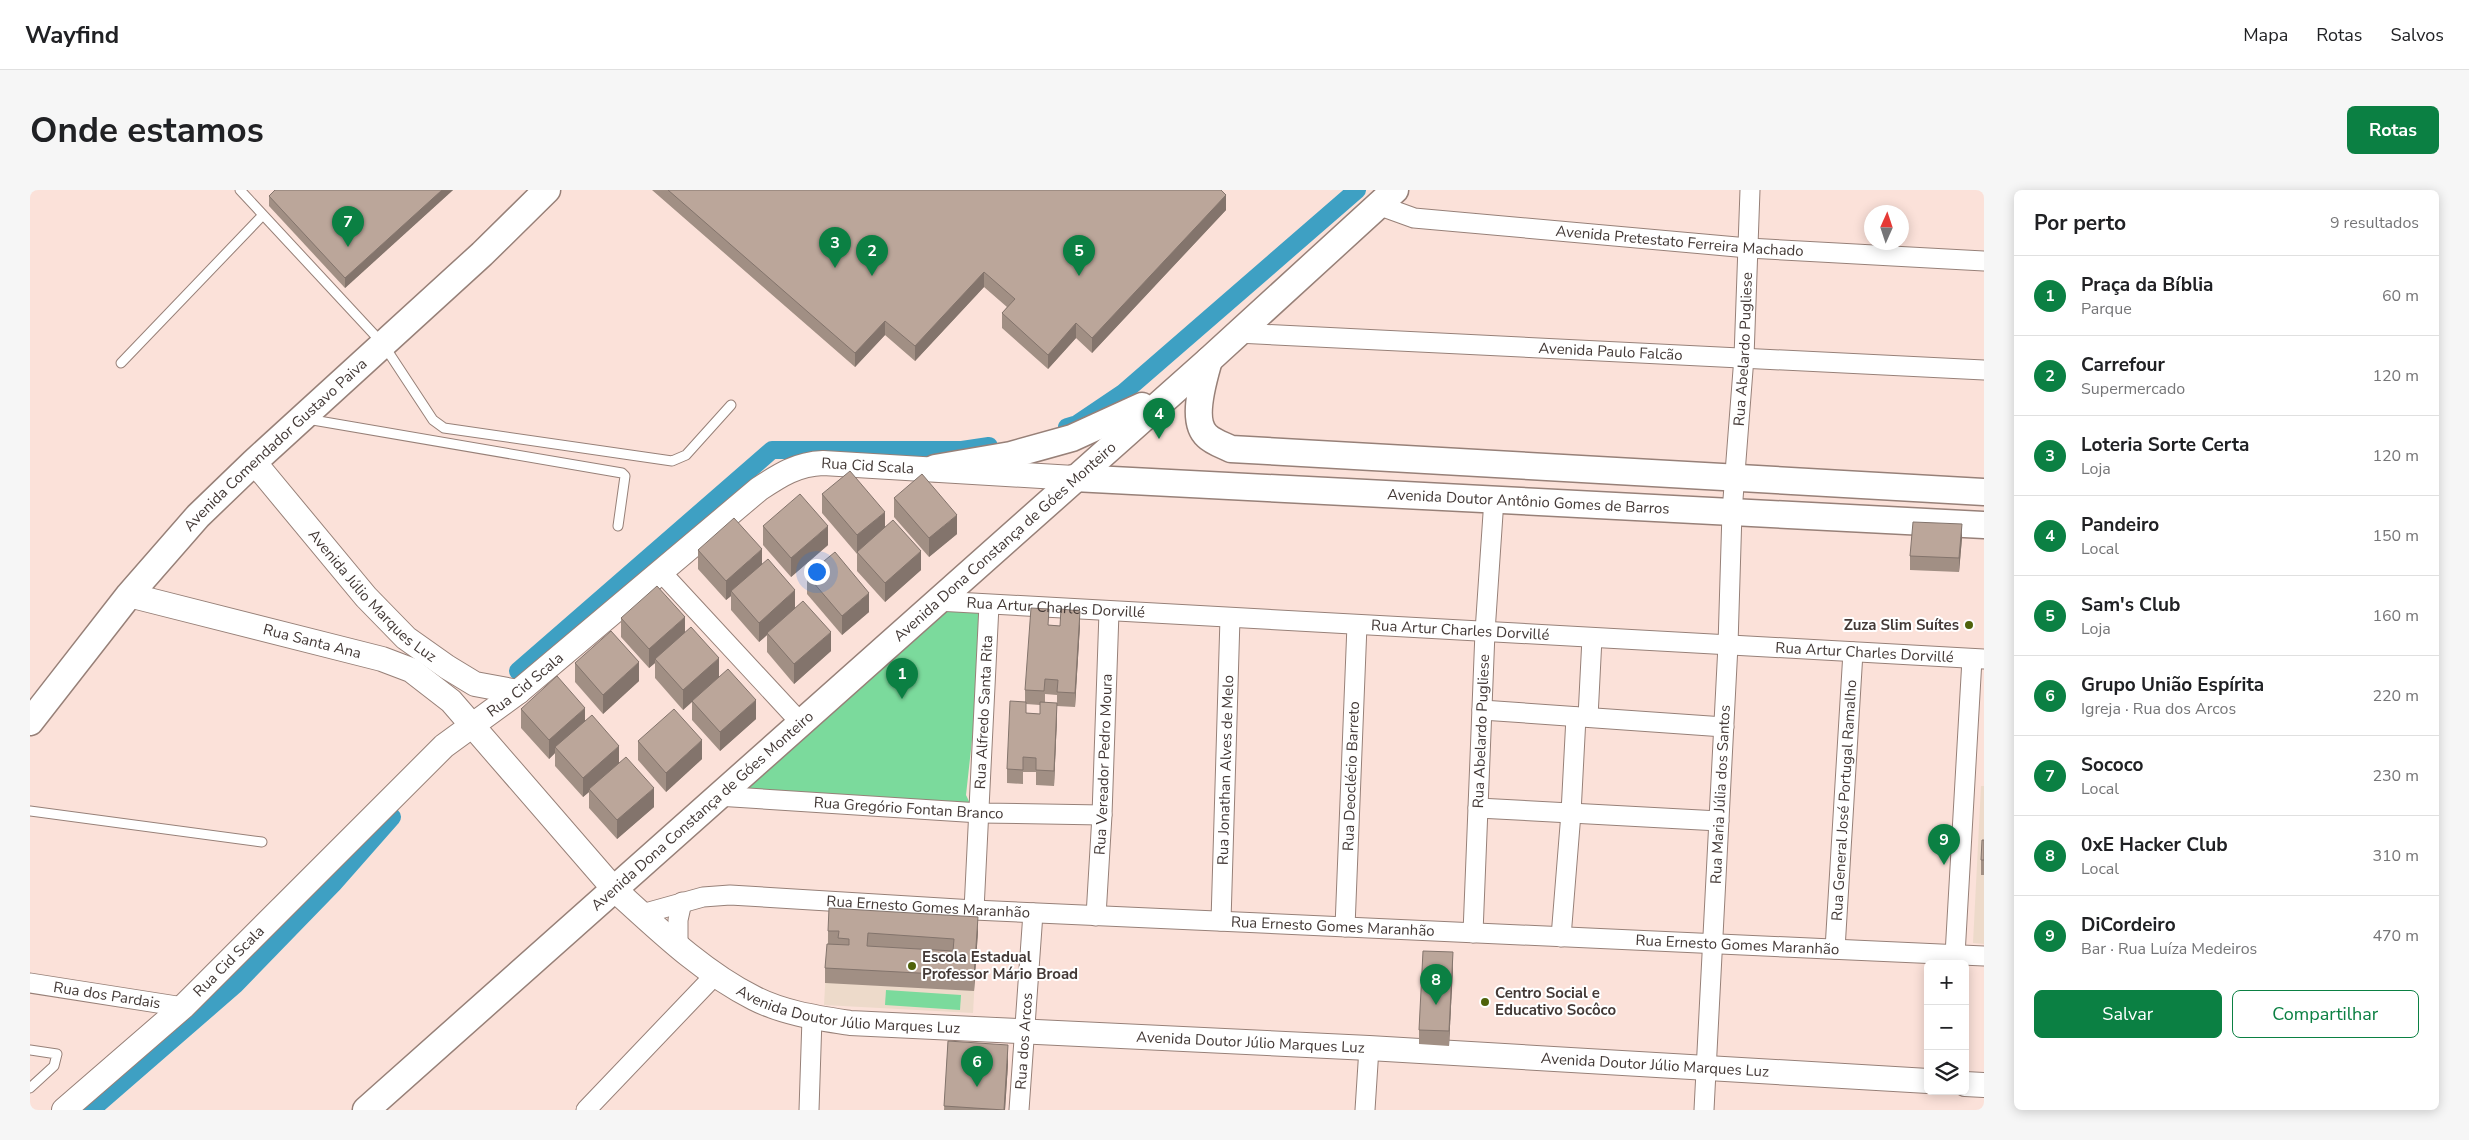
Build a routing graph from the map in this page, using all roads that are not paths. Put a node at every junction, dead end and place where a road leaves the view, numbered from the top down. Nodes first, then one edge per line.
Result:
1 (240, 190) edge
2 (547, 190) edge
3 (1750, 190) edge
4 (1386, 198) edge
5 (262, 216) junction
6 (1748, 248) junction
7 (1984, 261) edge
8 (1237, 333) junction
9 (384, 344) junction
10 (1744, 357) junction
11 (1208, 360) junction
12 (121, 363) dead end
13 (1984, 370) edge
14 (1170, 393) junction
15 (731, 405) dead end
16 (302, 418) junction
17 (1249, 451) junction
18 (254, 462) junction
19 (935, 468) junction
20 (1074, 478) junction
21 (1735, 478) junction
22 (1248, 485) junction
23 (1984, 492) edge
24 (1494, 499) junction
25 (1732, 512) junction
26 (618, 526) dead end
27 (1984, 526) edge
28 (662, 572) junction
29 (129, 595) junction
30 (937, 602) junction
31 (989, 605) junction
32 (1109, 612) junction
33 (1230, 618) junction
34 (1357, 625) junction
35 (1485, 632) junction
36 (1592, 638) junction
37 (1728, 645) junction
38 (1853, 652) junction
39 (1978, 659) edge
40 (518, 692) junction
41 (1482, 710) junction
42 (1582, 717) junction
43 (30, 722) edge
44 (800, 722) junction
45 (474, 726) junction
46 (1724, 727) junction
47 (1975, 768) edge
48 (717, 796) junction
49 (1478, 808) junction
50 (30, 810) edge
51 (980, 813) junction
52 (1571, 814) junction
53 (1102, 815) junction
54 (1719, 822) junction
55 (262, 842) dead end
56 (614, 888) junction
57 (682, 902) junction
58 (974, 910) junction
59 (1033, 913) junction
60 (642, 914) junction
61 (1096, 916) junction
62 (1220, 921) junction
63 (1345, 927) junction
64 (1473, 933) junction
65 (1561, 937) junction
66 (678, 944) junction
67 (1712, 944) junction
68 (1835, 950) junction
69 (1955, 955) junction
70 (1984, 956) edge
71 (715, 975) junction
72 (30, 983) edge
73 (182, 1007) junction
74 (812, 1018) junction
75 (1025, 1032) junction
76 (1369, 1048) junction
77 (30, 1050) edge
78 (1708, 1067) junction
79 (1924, 1081) edge
80 (1969, 1084) edge
81 (1984, 1085) edge
82 (30, 1088) edge
83 (64, 1110) edge
84 (366, 1110) edge
85 (586, 1110) edge
86 (808, 1110) edge
87 (1019, 1110) edge
88 (1365, 1110) edge
89 (1704, 1110) edge

1 - 5 lane
2 - 9 main road, Avenida Comendador Gustavo Paiva
3 - 6 street, Rua Abelardo Pugliese
4 - 6 street, Avenida Pretestato Ferreira Machado
4 - 8 main road, Avenida Dona Constança de Góes Monteiro
5 - 9 lane
5 - 12 lane
6 - 7 street, Avenida Pretestato Ferreira Machado
6 - 10 street, Rua Abelardo Pugliese
8 - 10 street, Avenida Paulo Falcão
8 - 11 main road, Avenida Dona Constança de Góes Monteiro
9 - 15 lane
9 - 16 main road, Avenida Comendador Gustavo Paiva
10 - 13 street, Avenida Paulo Falcão
10 - 21 street, Rua Abelardo Pugliese
11 - 14 main road, Avenida Dona Constança de Góes Monteiro
11 - 17 main road
14 - 19 main road
14 - 20 main road, Avenida Dona Constança de Góes Monteiro
16 - 18 main road, Avenida Comendador Gustavo Paiva
16 - 26 lane
17 - 21 main road
17 - 22 main road
18 - 29 main road, Avenida Comendador Gustavo Paiva
18 - 40 street, Avenida Júlio Marques Luz
19 - 20 street, Rua Cid Scala
19 - 28 street, Rua Cid Scala
20 - 22 main road, Avenida Doutor Antônio Gomes de Barros
20 - 30 main road, Avenida Dona Constança de Góes Monteiro
21 - 23 main road
21 - 25 street, Rua Maria Júlia dos Santos
22 - 24 main road, Avenida Doutor Antônio Gomes de Barros
24 - 25 main road, Avenida Doutor Antônio Gomes de Barros
24 - 35 street, Rua Abelardo Pugliese
25 - 27 main road, Avenida Doutor Antônio Gomes de Barros
25 - 37 street, Rua Maria Júlia dos Santos
28 - 40 street, Rua Cid Scala
28 - 44 street
29 - 43 main road, Avenida Comendador Gustavo Paiva
29 - 45 street, Rua Santa Ana
30 - 31 street, Rua Artur Charles Dorvillé
30 - 44 main road, Avenida Dona Constança de Góes Monteiro
31 - 32 street, Rua Artur Charles Dorvillé
31 - 51 street, Rua Alfredo Santa Rita
32 - 33 street, Rua Artur Charles Dorvillé
32 - 53 street, Rua Vereador Pedro Moura
33 - 34 street, Rua Artur Charles Dorvillé
33 - 62 street, Rua Jonathan Alves de Melo
34 - 35 street, Rua Artur Charles Dorvillé
34 - 63 street, Rua Deoclécio Barreto
35 - 36 street, Rua Artur Charles Dorvillé
35 - 41 street, Rua Abelardo Pugliese
36 - 37 street, Rua Artur Charles Dorvillé
36 - 42 street
37 - 38 street, Rua Artur Charles Dorvillé
37 - 46 street, Rua Maria Júlia dos Santos
38 - 39 street, Rua Artur Charles Dorvillé
38 - 68 street, Rua General José Portugal Ramalho
39 - 47 street
40 - 45 street, Rua Cid Scala
41 - 42 street
41 - 49 street, Rua Abelardo Pugliese
42 - 46 street
42 - 52 street
44 - 48 main road, Avenida Dona Constança de Góes Monteiro
45 - 56 street
45 - 73 street, Rua Cid Scala
46 - 54 street, Rua Maria Júlia dos Santos
47 - 69 street
48 - 51 street, Rua Gregório Fontan Branco
48 - 56 main road, Avenida Dona Constança de Góes Monteiro
49 - 52 street
49 - 64 street, Rua Abelardo Pugliese
50 - 55 lane
51 - 53 street, Rua Gregório Fontan Branco
51 - 58 street, Rua Alfredo Santa Rita
52 - 54 street
52 - 65 street
53 - 61 street, Rua Vereador Pedro Moura
54 - 67 street, Rua Maria Júlia dos Santos
56 - 60 street, Avenida Doutor Júlio Marques Luz
56 - 84 main road, Avenida Dona Constança de Góes Monteiro
57 - 58 street, Rua Ernesto Gomes Maranhão
57 - 60 street, Rua Ernesto Gomes Maranhão
57 - 66 street
58 - 59 street, Rua Ernesto Gomes Maranhão
59 - 61 street, Rua Ernesto Gomes Maranhão
59 - 75 street, Rua dos Arcos
60 - 66 street, Avenida Doutor Júlio Marques Luz
61 - 62 street, Rua Ernesto Gomes Maranhão
62 - 63 street, Rua Ernesto Gomes Maranhão
63 - 64 street, Rua Ernesto Gomes Maranhão
64 - 65 street, Rua Ernesto Gomes Maranhão
65 - 67 street, Rua Ernesto Gomes Maranhão
66 - 71 street, Avenida Doutor Júlio Marques Luz
67 - 68 street, Rua Ernesto Gomes Maranhão
67 - 78 street, Rua Maria Júlia dos Santos
68 - 69 street, Rua Ernesto Gomes Maranhão
69 - 70 street, Rua Ernesto Gomes Maranhão
71 - 74 street, Avenida Doutor Júlio Marques Luz
71 - 85 street
72 - 73 street, Rua dos Pardais
73 - 83 street, Rua Cid Scala
74 - 75 street, Avenida Doutor Júlio Marques Luz
74 - 86 street
75 - 76 street, Avenida Doutor Júlio Marques Luz
75 - 87 street, Rua dos Arcos
76 - 78 street, Avenida Doutor Júlio Marques Luz
76 - 88 street
77 - 82 lane
78 - 79 street, Avenida Doutor Júlio Marques Luz
78 - 89 street, Rua Maria Júlia dos Santos
80 - 81 street

